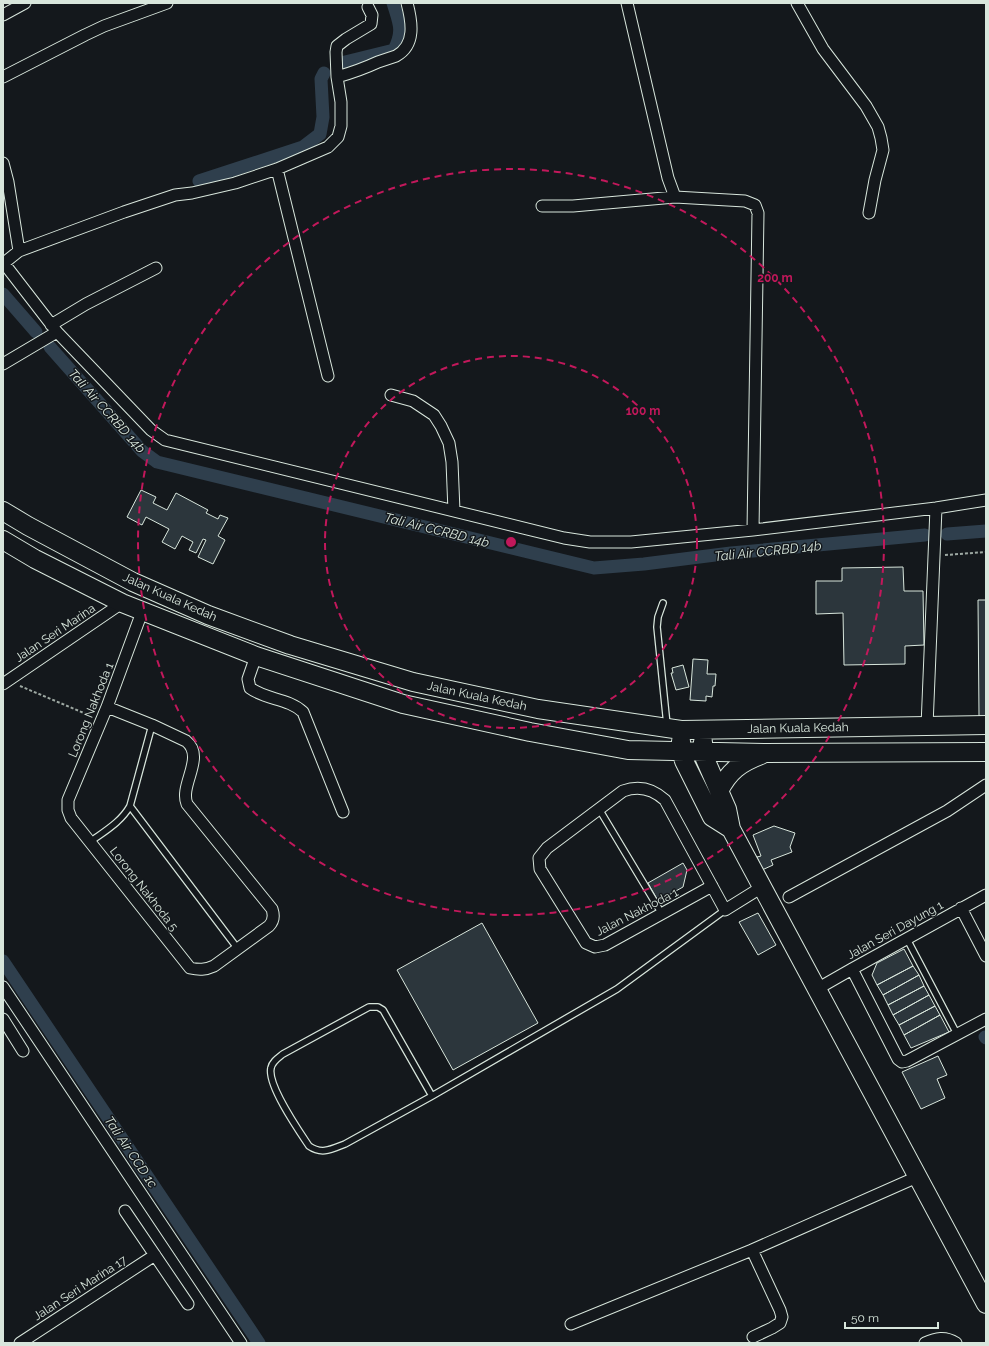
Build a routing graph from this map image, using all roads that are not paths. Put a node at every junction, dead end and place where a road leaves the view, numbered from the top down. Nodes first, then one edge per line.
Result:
1 (25, 3) edge
2 (167, 3) edge
3 (407, 3) edge
4 (627, 3) edge
5 (797, 3) edge
6 (368, 7) dead end
7 (3, 15) edge
8 (3, 77) edge
9 (338, 78) junction
10 (3, 163) edge
11 (277, 169) junction
12 (675, 197) junction
13 (542, 206) dead end
14 (869, 214) dead end
15 (19, 251) junction
16 (4, 263) edge
17 (156, 268) dead end
18 (54, 329) junction
19 (3, 364) edge
20 (328, 376) dead end
21 (391, 395) dead end
22 (986, 500) edge
23 (936, 508) junction
24 (3, 511) edge
25 (454, 511) junction
26 (753, 530) junction
27 (3, 540) edge
28 (122, 603) junction
29 (663, 603) dead end
30 (142, 612) junction
31 (256, 656) junction
32 (6, 683) edge
33 (107, 707) junction
34 (152, 725) junction
35 (986, 725) edge
36 (927, 726) junction
37 (674, 729) junction
38 (703, 729) junction
39 (628, 750) junction
40 (682, 751) junction
41 (702, 752) junction
42 (986, 752) edge
43 (765, 753) junction
44 (694, 783) junction
45 (986, 785) edge
46 (719, 791) junction
47 (130, 806) junction
48 (599, 809) junction
49 (343, 812) dead end
50 (71, 818) joint
51 (731, 829) junction
52 (90, 842) junction
53 (712, 886) junction
54 (762, 887) junction
55 (986, 895) edge
56 (789, 897) dead end
57 (961, 908) junction
58 (725, 910) junction
59 (662, 914) junction
60 (907, 939) junction
61 (238, 949) junction
62 (986, 956) edge
63 (852, 969) junction
64 (3, 987) edge
65 (817, 990) junction
66 (3, 1019) edge
67 (986, 1019) edge
68 (957, 1034) junction
69 (23, 1051) dead end
70 (432, 1096) junction
71 (917, 1177) junction
72 (126, 1211) dead end
73 (752, 1250) junction
74 (155, 1255) junction
75 (188, 1304) dead end
76 (986, 1304) edge
77 (571, 1324) dead end
78 (753, 1337) dead end
79 (20, 1343) edge
80 (241, 1343) edge
81 (925, 1343) edge
82 (956, 1343) edge

1 - 7 street
2 - 8 street
3 - 9 street
4 - 12 street
5 - 14 street
6 - 9 street
9 - 11 street
10 - 15 street
11 - 15 street
11 - 20 street
12 - 13 street
12 - 26 street
15 - 16 street
16 - 18 street
17 - 18 street
18 - 19 street
18 - 25 street
21 - 25 street
22 - 23 street
23 - 26 street
23 - 36 street
24 - 37 main road, Jalan Kuala Kedah
25 - 26 street
27 - 28 main road, Jalan Kuala Kedah
28 - 30 main road, Jalan Kuala Kedah
28 - 32 street, Jalan Seri Marina
29 - 37 lane
30 - 31 main road, Jalan Kuala Kedah
30 - 33 street, Lorong Nakhoda 1
31 - 39 main road, Jalan Kuala Kedah
31 - 49 street
33 - 34 street
33 - 50 street, Lorong Nakhoda 1
34 - 47 lane
34 - 61 street
35 - 36 main road, Jalan Kuala Kedah
36 - 38 main road, Jalan Kuala Kedah
37 - 38 main road, Jalan Kuala Kedah
37 - 40 main road
38 - 41 main road
39 - 40 main road, Jalan Kuala Kedah
39 - 44 main road
40 - 41 main road, Jalan Kuala Kedah
40 - 44 main road
41 - 43 main road, Jalan Kuala Kedah
41 - 46 main road
42 - 43 main road, Jalan Kuala Kedah
43 - 46 main road
44 - 51 main road
45 - 56 street
46 - 51 main road
47 - 52 lane
47 - 61 lane
48 - 53 street
48 - 59 lane
48 - 59 street, Jalan Nakhoda 1
50 - 52 street, Lorong Nakhoda 5
51 - 54 main road
52 - 61 street, Lorong Nakhoda 5
53 - 58 street
53 - 59 street, Jalan Nakhoda 1
54 - 58 street
54 - 65 main road
55 - 57 street, Jalan Seri Dayung 1
57 - 60 street, Jalan Seri Dayung 1
57 - 62 street
58 - 70 lane
60 - 63 street, Jalan Seri Dayung 1
60 - 68 lane
63 - 65 street, Jalan Seri Dayung 1
63 - 68 street
64 - 80 street
65 - 71 main road
66 - 69 street
67 - 68 street
70 - 70 lane
71 - 73 street
71 - 76 main road
72 - 74 street
73 - 77 street
73 - 78 street
74 - 75 street
74 - 79 street, Jalan Seri Marina 17
81 - 82 street

